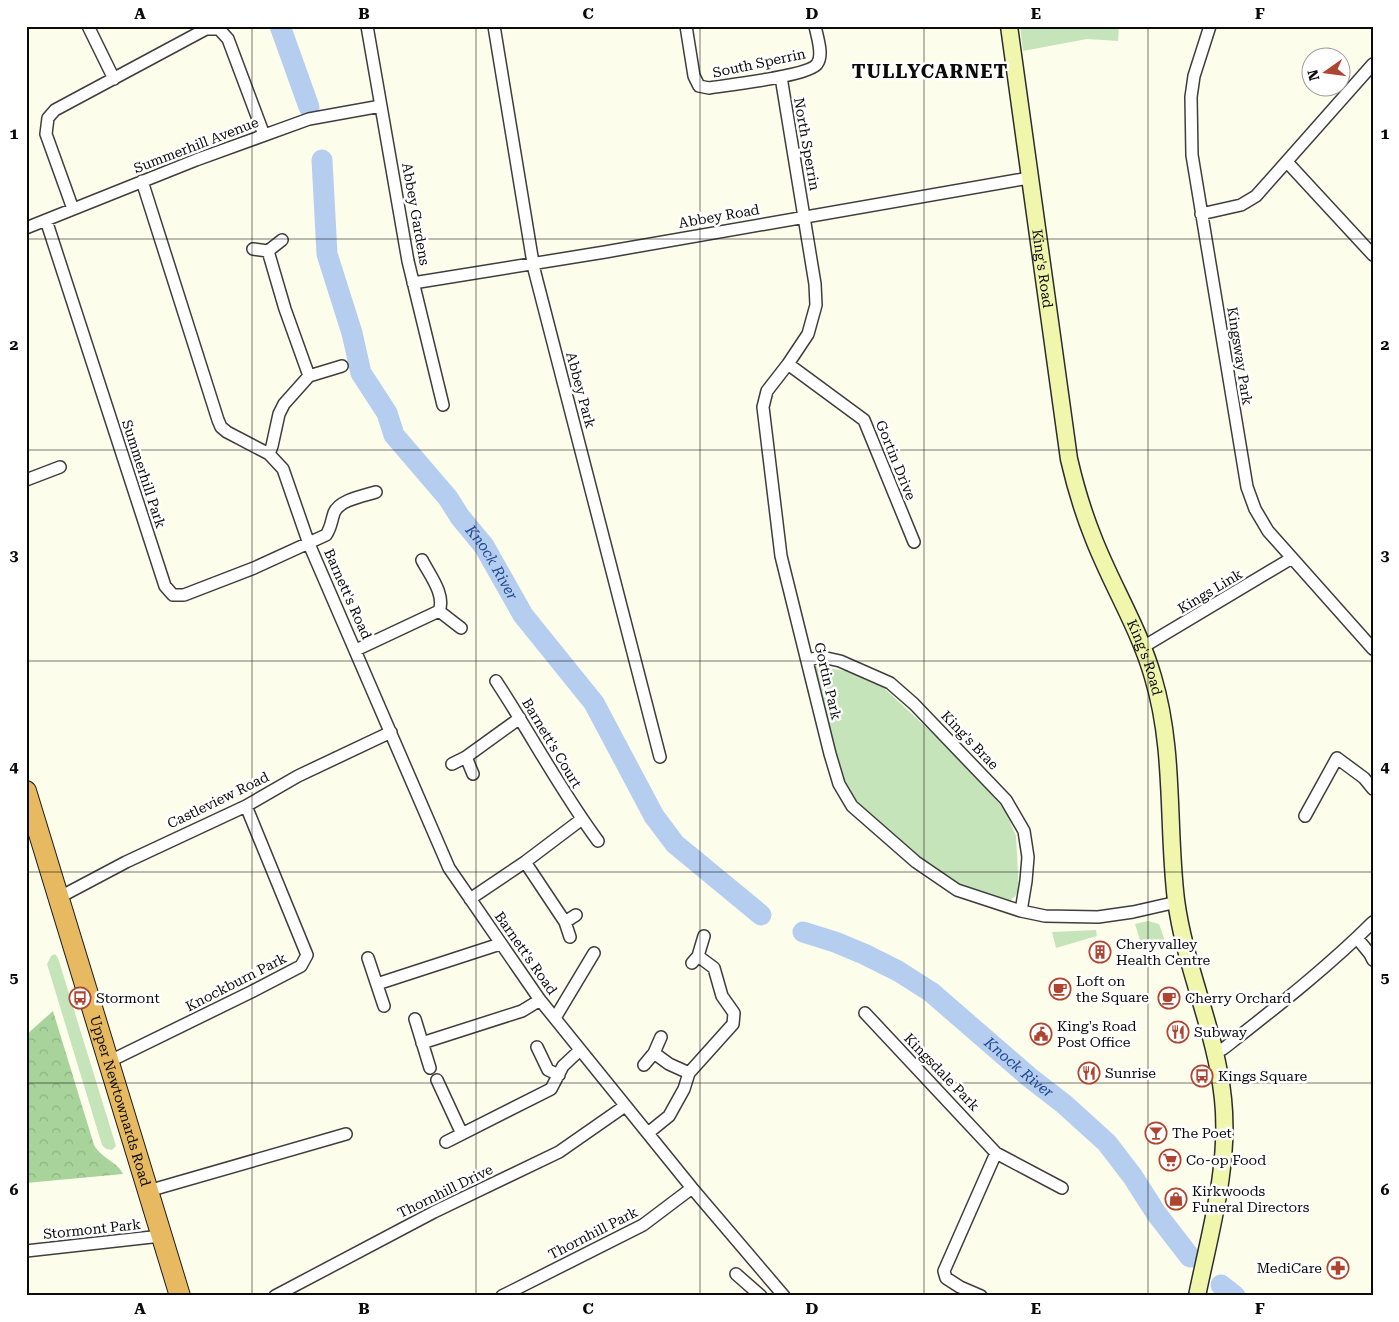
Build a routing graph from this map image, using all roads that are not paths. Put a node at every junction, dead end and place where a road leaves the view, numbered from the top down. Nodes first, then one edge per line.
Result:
1 (88, 26) edge
2 (367, 26) edge
3 (494, 26) edge
4 (686, 26) edge
5 (815, 26) edge
6 (1009, 26) edge
7 (1210, 26) edge
8 (205, 28) edge
9 (1373, 64) edge
10 (780, 76) junction
11 (114, 79) junction
12 (381, 106) junction
13 (264, 135) junction
14 (1287, 162) junction
15 (1029, 178) junction
16 (142, 181) junction
17 (74, 208) junction
18 (1201, 214) junction
19 (804, 217) junction
20 (46, 220) junction
21 (26, 228) edge
22 (282, 240) dead end
23 (253, 249) dead end
24 (268, 251) junction
25 (1373, 254) edge
26 (533, 263) junction
27 (413, 283) junction
28 (788, 364) junction
29 (342, 366) dead end
30 (309, 376) junction
31 (443, 405) dead end
32 (269, 454) junction
33 (60, 467) dead end
34 (26, 480) edge
35 (376, 492) dead end
36 (914, 542) dead end
37 (309, 544) junction
38 (1292, 558) junction
39 (422, 560) dead end
40 (439, 611) junction
41 (461, 628) dead end
42 (1143, 647) junction
43 (1373, 649) edge
44 (356, 650) junction
45 (807, 660) junction
46 (496, 681) dead end
47 (520, 718) junction
48 (391, 732) junction
49 (660, 757) dead end
50 (466, 758) junction
51 (452, 764) dead end
52 (473, 774) dead end
53 (1373, 789) edge
54 (26, 792) edge
55 (246, 806) junction
56 (1305, 816) dead end
57 (582, 819) junction
58 (598, 841) dead end
59 (525, 862) junction
60 (58, 898) junction
61 (470, 899) junction
62 (1176, 902) junction
63 (1021, 911) junction
64 (576, 915) dead end
65 (565, 922) junction
66 (1373, 922) edge
67 (704, 936) dead end
68 (570, 937) dead end
69 (1357, 938) junction
70 (500, 944) junction
71 (594, 953) dead end
72 (368, 958) dead end
73 (1373, 960) edge
74 (377, 984) junction
75 (540, 1000) junction
76 (384, 1006) dead end
77 (865, 1013) dead end
78 (555, 1018) junction
79 (415, 1019) dead end
80 (661, 1037) dead end
81 (422, 1043) junction
82 (536, 1047) dead end
83 (580, 1050) junction
84 (1214, 1052) junction
85 (654, 1053) junction
86 (108, 1062) junction
87 (644, 1065) dead end
88 (430, 1068) dead end
89 (689, 1073) junction
90 (559, 1075) junction
91 (437, 1080) dead end
92 (625, 1106) junction
93 (648, 1133) junction
94 (346, 1134) dead end
95 (462, 1134) junction
96 (446, 1142) dead end
97 (996, 1153) junction
98 (692, 1188) junction
99 (1062, 1188) dead end
100 (148, 1191) junction
101 (161, 1236) junction
102 (26, 1251) edge
103 (736, 1274) dead end
104 (516, 1293) edge
105 (180, 1296) edge
106 (275, 1296) edge
107 (502, 1296) edge
108 (761, 1296) edge
109 (784, 1296) edge
110 (980, 1296) edge
111 (1197, 1296) edge

1 - 11 street
2 - 12 street, Abbey Gardens
3 - 26 street, Abbey Park
4 - 10 street, South Sperrin
5 - 10 street, South Sperrin
6 - 15 street, King's Road
7 - 18 street, Kingsway Park
8 - 11 street
8 - 13 street
9 - 14 street
10 - 19 street, North Sperrin
11 - 17 street
12 - 13 street, Summerhill Avenue
12 - 27 street, Abbey Gardens
13 - 16 street, Summerhill Avenue
14 - 18 street
14 - 25 street
15 - 19 street, Abbey Road
15 - 42 street, King's Road
16 - 17 street, Summerhill Avenue
16 - 32 street, Barnett's Road
17 - 20 street, Summerhill Avenue
18 - 38 street, Kingsway Park
19 - 26 street, Abbey Road
19 - 28 street, Gortin Park
20 - 21 street, Summerhill Avenue
20 - 37 street, Summerhill Park
22 - 24 street
23 - 24 street
24 - 30 street
26 - 27 street, Abbey Road
26 - 49 street, Abbey Park
27 - 31 street, Abbey Gardens
28 - 36 street, Gortin Drive
28 - 45 street, Gortin Park
29 - 30 street
30 - 32 street
32 - 37 street, Barnett's Road
33 - 34 street
35 - 37 street, Summerhill Park
37 - 44 street, Barnett's Road
38 - 42 street, Kings Link
38 - 43 street, Kingsway Park
39 - 40 street
40 - 41 street
40 - 44 street
42 - 62 street, King's Road
44 - 48 street, Barnett's Road
45 - 63 street, Gortin Park
45 - 63 street, King's Brae
46 - 47 street, Barnett's Court
47 - 50 street
47 - 57 street, Barnett's Court
48 - 55 street, Castleview Road
48 - 61 street, Barnett's Road
50 - 51 street
50 - 52 street
53 - 56 street
54 - 60 highway, Upper Newtownards Road
55 - 60 street, Castleview Road
55 - 86 street, Knockburn Park
57 - 58 street, Barnett's Court
57 - 59 street
59 - 61 street
59 - 65 street
60 - 86 highway, Upper Newtownards Road
61 - 70 street, Barnett's Road
62 - 63 street, Gortin Park
62 - 84 street, King's Road
64 - 65 street
65 - 68 street
66 - 69 street
67 - 89 street
69 - 73 street
69 - 84 street
70 - 74 street
70 - 75 street, Barnett's Road
71 - 78 street, Barnett's Road
72 - 74 street
74 - 76 street
75 - 78 street, Barnett's Road
75 - 81 street
77 - 97 street, Kingsdale Park
78 - 83 street, Barnett's Road
79 - 81 street
80 - 85 street
81 - 88 street
82 - 90 street
83 - 90 street
83 - 92 street, Barnett's Road
84 - 111 street, King's Road
85 - 87 street
85 - 89 street
86 - 100 highway, Upper Newtownards Road
89 - 93 street
90 - 95 street
91 - 95 street
92 - 93 street, Barnett's Road
92 - 106 street, Thornhill Drive
93 - 98 street, Barnett's Road
94 - 100 street
95 - 96 street
97 - 99 street, Kingsdale Park
97 - 110 street
98 - 104 street, Thornhill Park
98 - 109 street, Barnett's Road
100 - 101 highway, Upper Newtownards Road
101 - 102 street, Stormont Park
101 - 105 highway, Upper Newtownards Road
103 - 108 street
104 - 107 street, Thornhill Park

